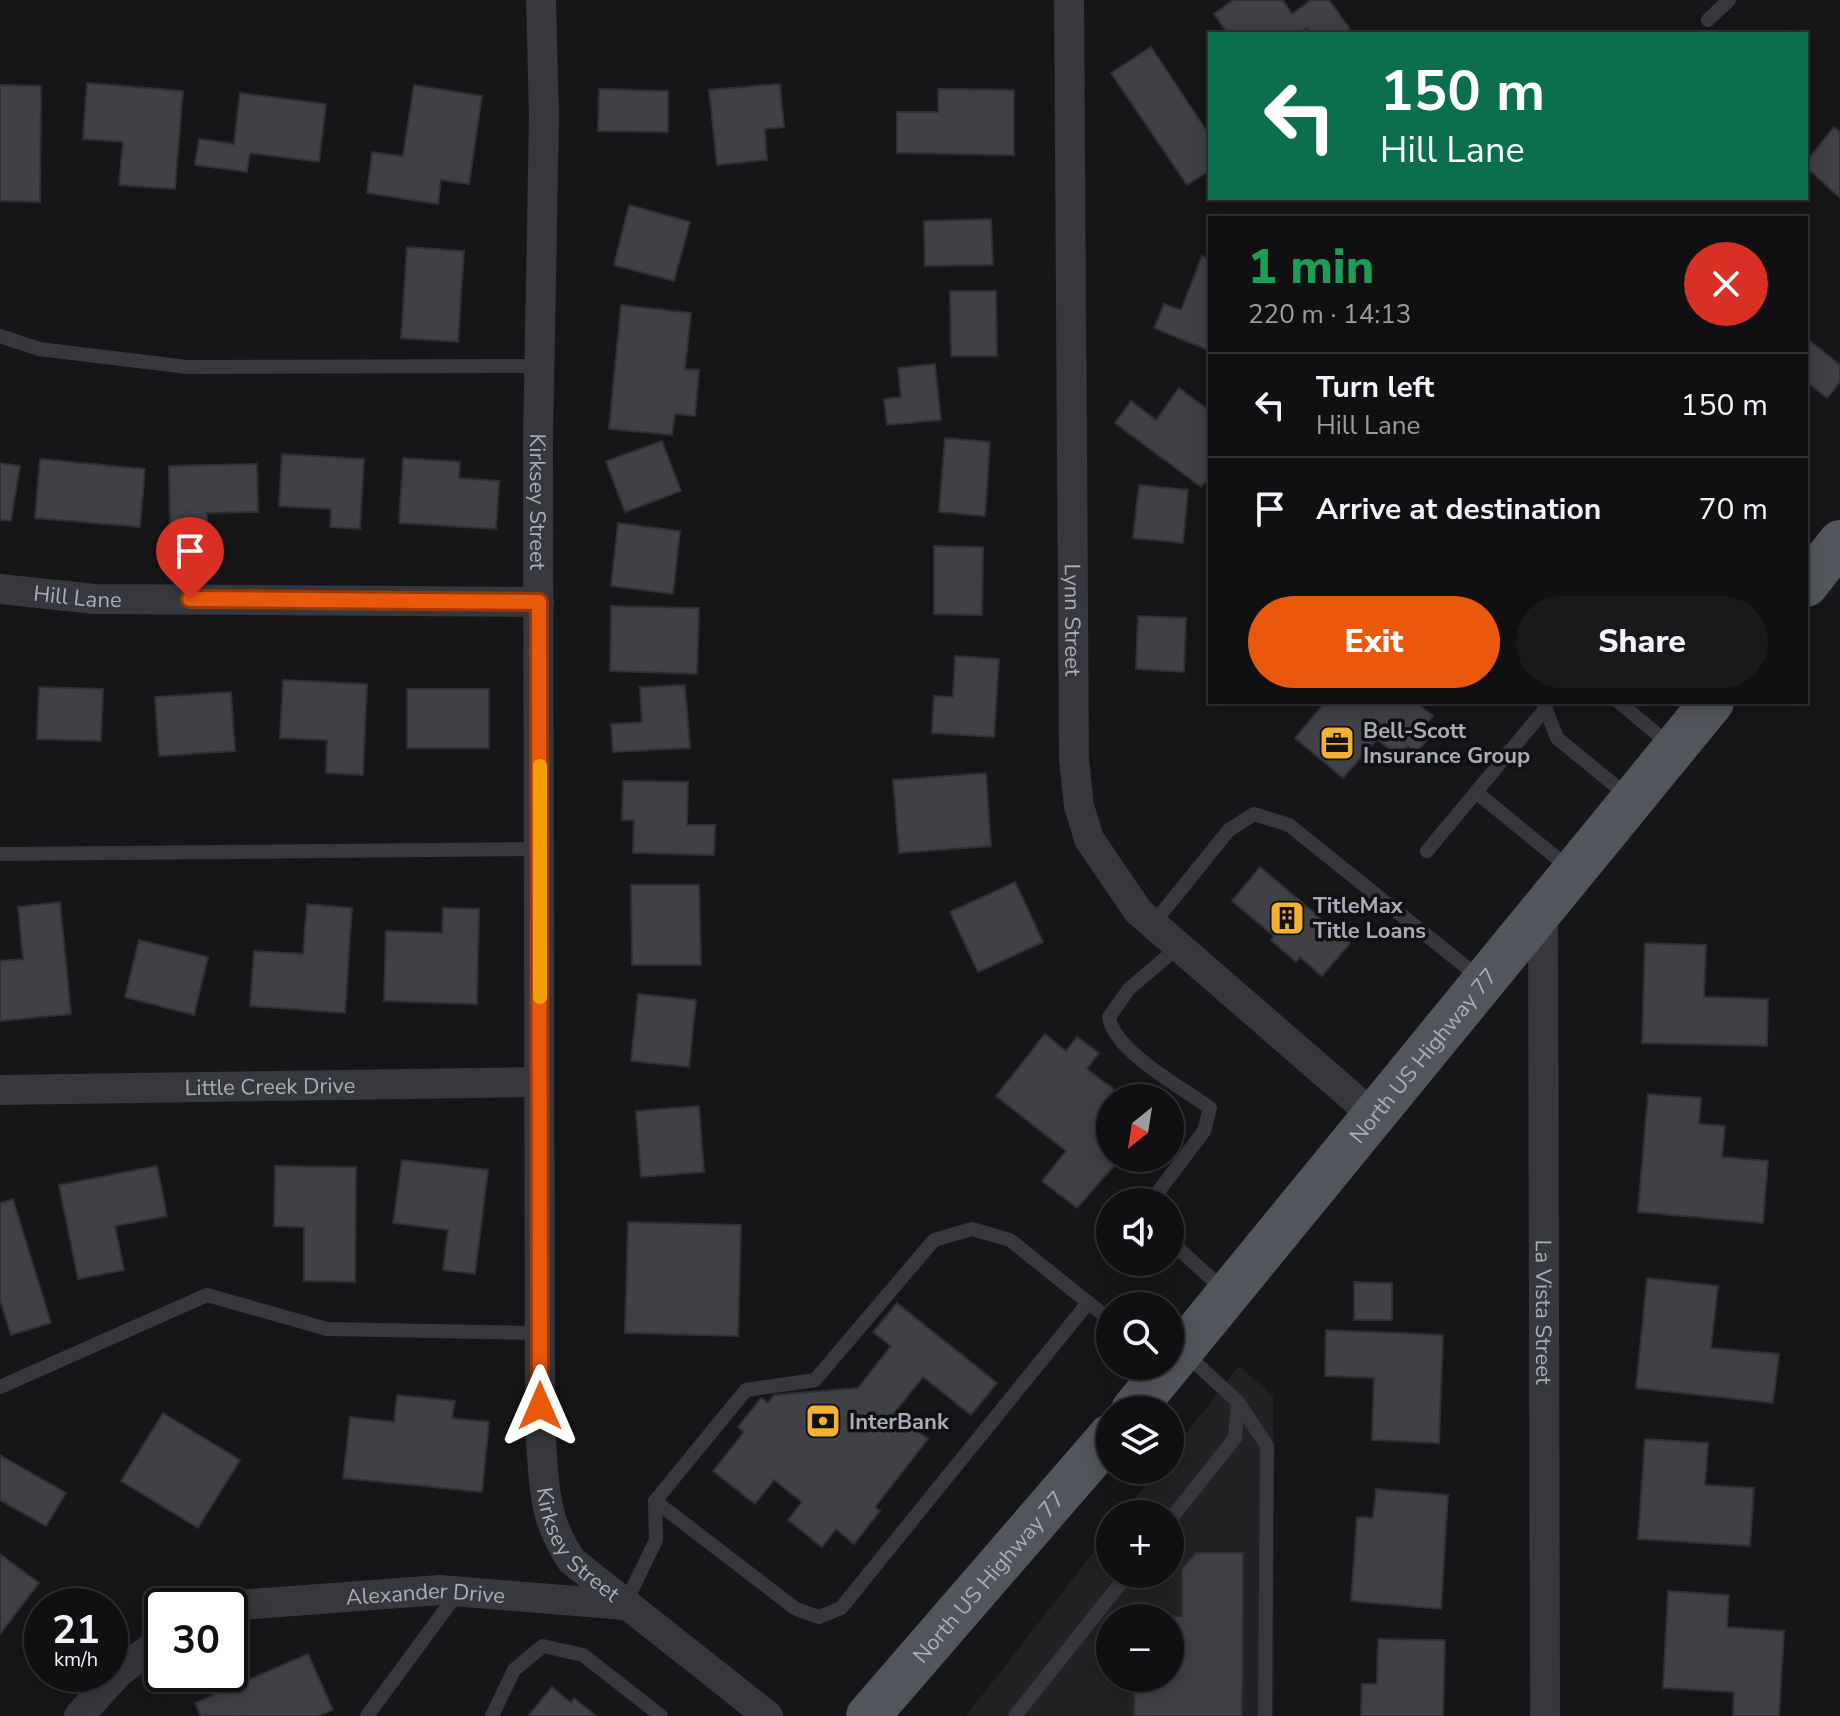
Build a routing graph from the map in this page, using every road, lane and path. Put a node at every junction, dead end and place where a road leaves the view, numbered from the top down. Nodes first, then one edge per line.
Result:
1 (541, 0) edge
2 (1069, 0) edge
3 (1729, 0) edge
4 (1708, 20) dead end
5 (0, 336) edge
6 (539, 366) junction
7 (1840, 542) edge
8 (1808, 582) edge
9 (0, 589) edge
10 (539, 602) junction
11 (1621, 704) edge
12 (1710, 704) edge
13 (1544, 705) edge
14 (1674, 749) junction
15 (1476, 792) junction
16 (1631, 799) junction
17 (540, 849) junction
18 (1427, 851) dead end
19 (0, 854) edge
20 (1572, 871) junction
21 (1543, 906) junction
22 (1152, 925) junction
23 (1177, 948) junction
24 (1484, 982) junction
25 (539, 1082) junction
26 (0, 1090) edge
27 (1373, 1115) junction
28 (1161, 1188) edge
29 (1184, 1254) edge
30 (1228, 1294) junction
31 (1088, 1303) junction
32 (1096, 1309) edge
33 (539, 1333) junction
34 (1184, 1348) edge
35 (1184, 1369) edge
36 (1158, 1380) edge
37 (0, 1387) edge
38 (1145, 1396) edge
39 (1238, 1402) junction
40 (1096, 1452) edge
41 (655, 1501) junction
42 (1184, 1502) edge
43 (1117, 1588) edge
44 (460, 1590) junction
45 (248, 1604) edge
46 (625, 1605) junction
47 (144, 1653) edge
48 (79, 1716) edge
49 (367, 1716) edge
50 (492, 1716) edge
51 (661, 1716) edge
52 (768, 1716) edge
53 (868, 1716) edge
54 (1015, 1716) edge
55 (1265, 1716) edge
56 (1545, 1716) edge

1 - 6 street, Kirksey Street
2 - 22 street, Lynn Street
3 - 4 lane
5 - 6 lane
6 - 10 street, Kirksey Street
7 - 8 main road
9 - 10 street, Hill Lane
10 - 17 street, Kirksey Street
11 - 14 lane
12 - 14 main road, North US Highway 77
13 - 15 lane
13 - 16 lane
14 - 16 main road, North US Highway 77
15 - 18 lane
15 - 20 lane
16 - 20 main road, North US Highway 77
17 - 19 lane
17 - 25 street, Kirksey Street
20 - 21 main road, North US Highway 77
21 - 24 main road, North US Highway 77
21 - 56 street, La Vista Street
22 - 23 street, Lynn Street
22 - 24 lane
23 - 27 street, Lynn Street
23 - 28 lane
24 - 27 main road, North US Highway 77
25 - 26 street, Little Creek Drive
25 - 33 street, Kirksey Street
27 - 30 main road, North US Highway 77
29 - 30 lane
30 - 34 main road, North US Highway 77
31 - 32 lane
31 - 41 lane
31 - 41 lane
33 - 37 lane
33 - 46 street, Kirksey Street
35 - 39 lane
36 - 38 main road, North US Highway 77
39 - 42 lane
39 - 55 lane
40 - 53 main road, North US Highway 77
41 - 46 lane
43 - 54 lane
44 - 45 street, Alexander Drive
44 - 46 street, Alexander Drive
44 - 49 lane
46 - 52 street, Kirksey Street
47 - 48 street
50 - 51 lane

